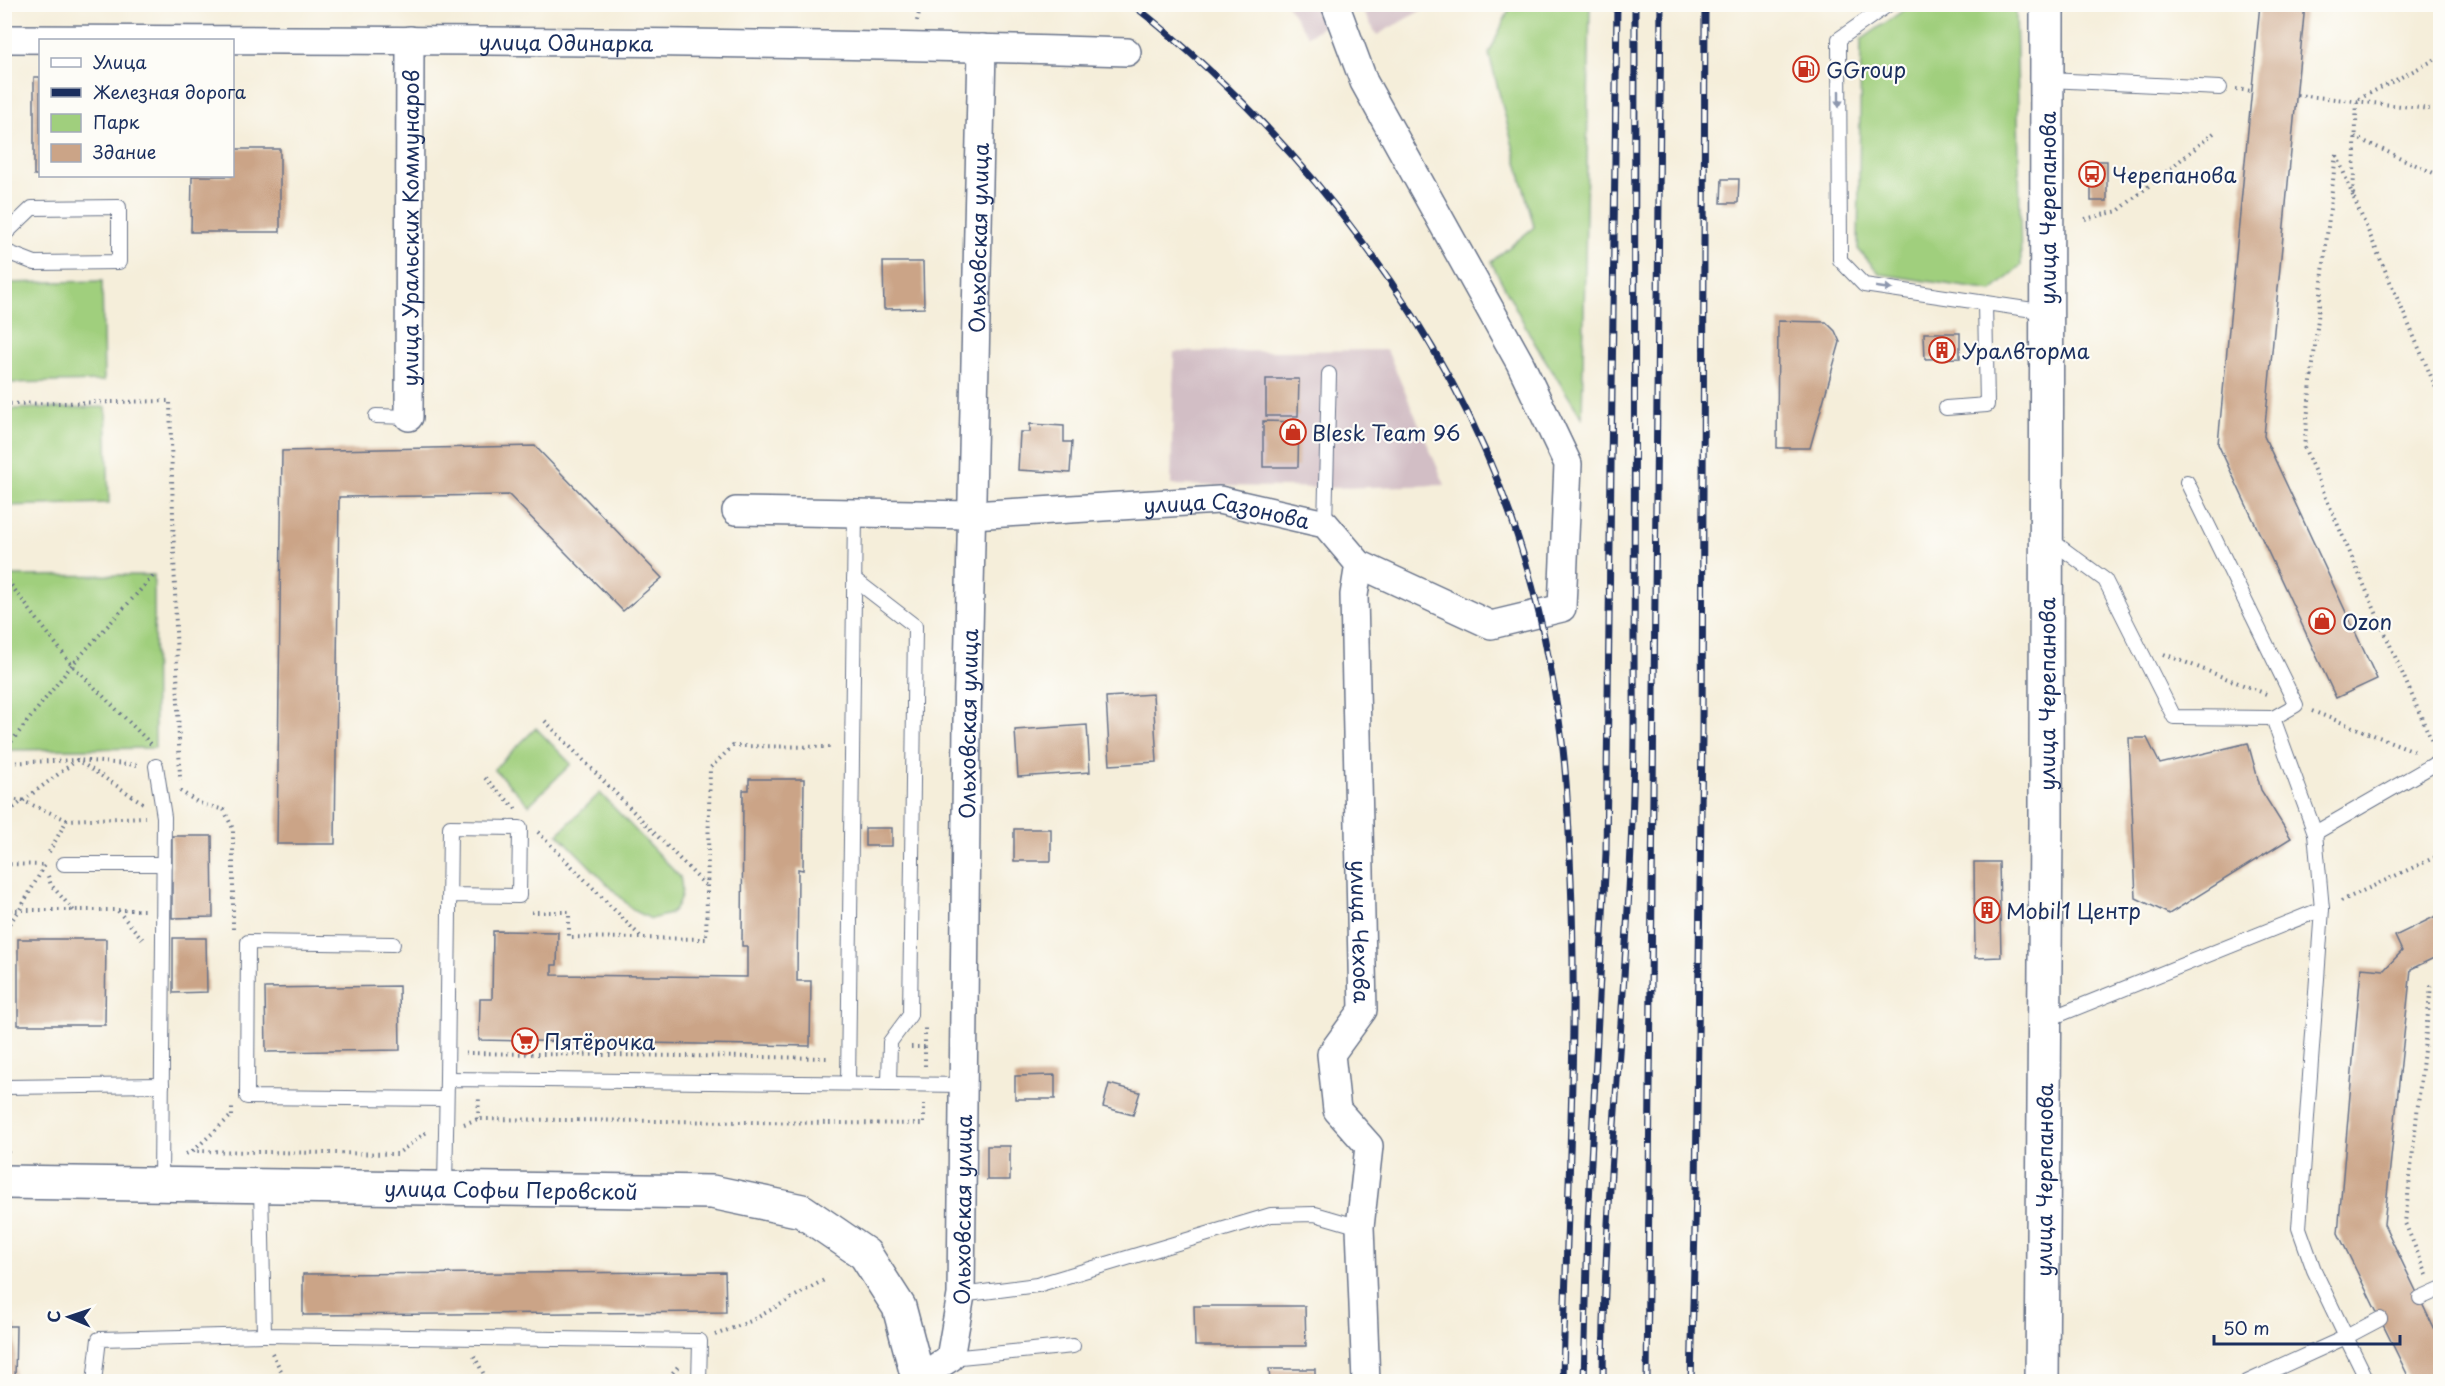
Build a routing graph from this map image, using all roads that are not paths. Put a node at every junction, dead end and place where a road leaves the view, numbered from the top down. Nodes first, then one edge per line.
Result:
1 (1335, 4) edge
2 (1889, 4) edge
3 (2047, 4) edge
4 (4, 39) edge
5 (39, 39) edge
6 (234, 40) edge
7 (410, 40) junction
8 (982, 48) junction
9 (1128, 52) dead end
10 (2048, 80) junction
11 (2220, 88) dead end
12 (4, 235) edge
13 (4, 251) edge
14 (1985, 303) junction
15 (2047, 312) junction
16 (1329, 374) dead end
17 (1946, 408) dead end
18 (376, 416) dead end
19 (409, 417) joint
20 (2187, 482) dead end
21 (736, 511) dead end
22 (855, 513) junction
23 (972, 515) junction
24 (1325, 524) junction
25 (2047, 538) junction
26 (1359, 564) junction
27 (854, 579) junction
28 (2273, 718) junction
29 (2438, 755) edge
30 (156, 766) road end
31 (2315, 833) junction
32 (64, 864) dead end
33 (164, 864) junction
34 (449, 895) junction
35 (2322, 909) junction
36 (393, 944) dead end
37 (2043, 1021) junction
38 (447, 1078) junction
39 (848, 1083) junction
40 (889, 1084) junction
41 (162, 1085) junction
42 (963, 1085) junction
43 (6, 1088) edge
44 (446, 1099) junction
45 (6, 1168) edge
46 (162, 1183) junction
47 (261, 1186) junction
48 (445, 1187) junction
49 (1360, 1227) junction
50 (2438, 1291) edge
51 (961, 1295) junction
52 (2420, 1298) dead end
53 (2380, 1319) dead end
54 (264, 1335) junction
55 (2346, 1337) junction
56 (1073, 1346) dead end
57 (950, 1358) junction
58 (919, 1380) edge
59 (94, 1382) edge
60 (699, 1382) edge
61 (1366, 1382) edge
62 (2042, 1382) edge
63 (2247, 1382) edge
64 (2368, 1382) edge

1 - 26 street, улица Сазонова
2 -> 14 lane
3 - 10 main road, улица Черепанова
4 - 5 street, улица Одинарка
6 - 7 street, улица Одинарка
7 - 8 street, улица Одинарка
7 - 19 street, улица Уральских Коммунаров
8 - 9 street, улица Одинарка
8 - 23 street, Ольховская улица
10 - 11 lane
10 - 15 main road, улица Черепанова
12 - 13 lane
14 - 15 lane
14 - 17 lane
15 - 25 main road, улица Черепанова
16 - 24 lane
18 - 19 lane
20 - 28 lane
21 - 22 street, улица Сазонова
22 - 23 street, улица Сазонова
22 - 27 lane
23 - 24 street, улица Сазонова
23 - 42 street, Ольховская улица
24 - 26 street, улица Сазонова
25 - 28 lane
25 - 37 main road, улица Черепанова
26 - 49 street, улица Чехова
27 - 39 lane
27 - 40 lane
28 - 31 lane
29 - 31 lane
30 - 33 lane
31 - 35 lane
32 - 33 lane
33 - 41 lane
34 - 34 lane
34 - 38 lane
35 - 37 lane
35 - 55 lane
36 - 44 lane
37 - 62 main road, улица Черепанова
38 - 39 lane
38 - 44 lane
39 - 40 lane
40 - 42 lane
41 - 43 lane
41 - 46 lane
42 - 51 street, Ольховская улица
44 - 48 lane
45 - 46 main road, улица Софьи Перовской
46 - 47 main road, улица Софьи Перовской
47 - 48 main road, улица Софьи Перовской
47 - 54 lane
48 - 58 main road, улица Софьи Перовской
49 - 51 lane
49 - 61 street, улица Чехова
50 - 52 lane
51 - 57 street, Ольховская улица
53 - 55 lane
54 - 59 lane
54 - 60 lane
55 - 63 lane
55 - 64 lane
56 - 57 lane
57 - 58 street

